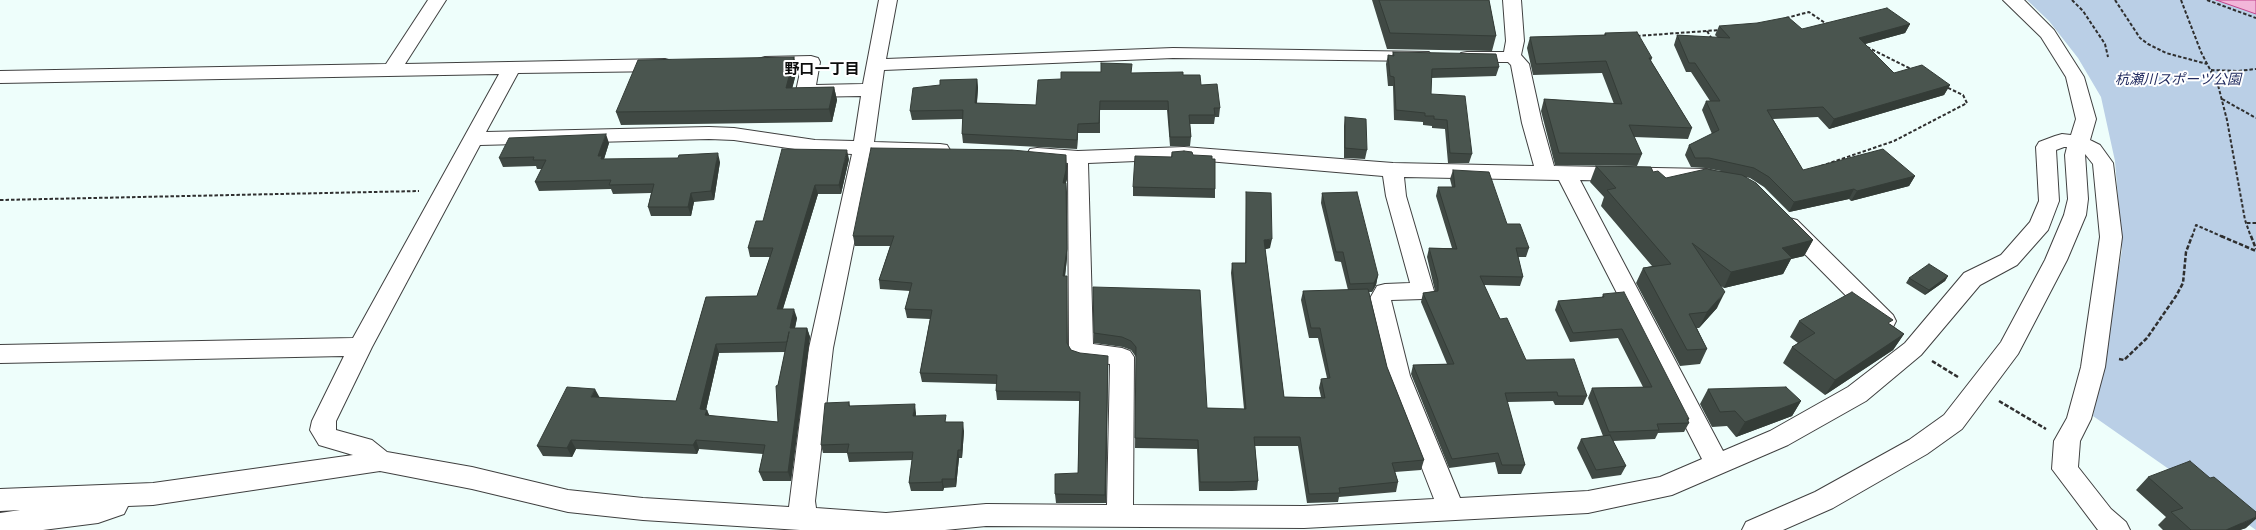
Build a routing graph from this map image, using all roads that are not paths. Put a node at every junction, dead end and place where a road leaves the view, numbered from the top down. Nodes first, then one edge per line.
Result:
1 (437, 0) edge
2 (888, 0) edge
3 (1512, 0) edge
4 (2012, 0) edge
5 (1512, 56) junction
6 (748, 63) edge
7 (685, 65) edge
8 (876, 65) junction
9 (511, 69) junction
10 (392, 70) junction
11 (0, 77) edge
12 (871, 90) junction
13 (473, 139) junction
14 (2080, 143) junction
15 (863, 148) junction
16 (958, 150) edge
17 (1020, 152) edge
18 (1078, 157) junction
19 (1393, 170) junction
20 (1556, 174) junction
21 (1726, 179) edge
22 (1772, 209) edge
23 (1904, 340) junction
24 (360, 347) junction
25 (0, 354) edge
26 (380, 461) junction
27 (1717, 464) junction
28 (153, 494) junction
29 (0, 500) edge
30 (1451, 509) junction
31 (1120, 516) junction
32 (803, 518) junction
33 (0, 524) edge
34 (1756, 530) edge
35 (2117, 530) edge

1 - 10 street
2 - 8 street
3 - 5 street
4 - 14 street
5 - 8 street
5 - 20 street
6 - 12 street
7 - 9 street
8 - 12 street
9 - 10 street
9 - 13 street
10 - 11 street
12 - 15 street
13 - 15 street
13 - 24 street
14 - 23 street
14 - 34 street
14 - 35 street
15 - 16 street
15 - 32 street
17 - 18 street
18 - 19 street
18 - 31 street
19 - 20 street
19 - 30 street
20 - 21 street
20 - 27 street
22 - 23 street
23 - 27 street
24 - 25 street
24 - 26 street
26 - 28 street
26 - 32 street
27 - 30 street
28 - 29 street
28 - 33 street
30 - 31 street
31 - 32 street

